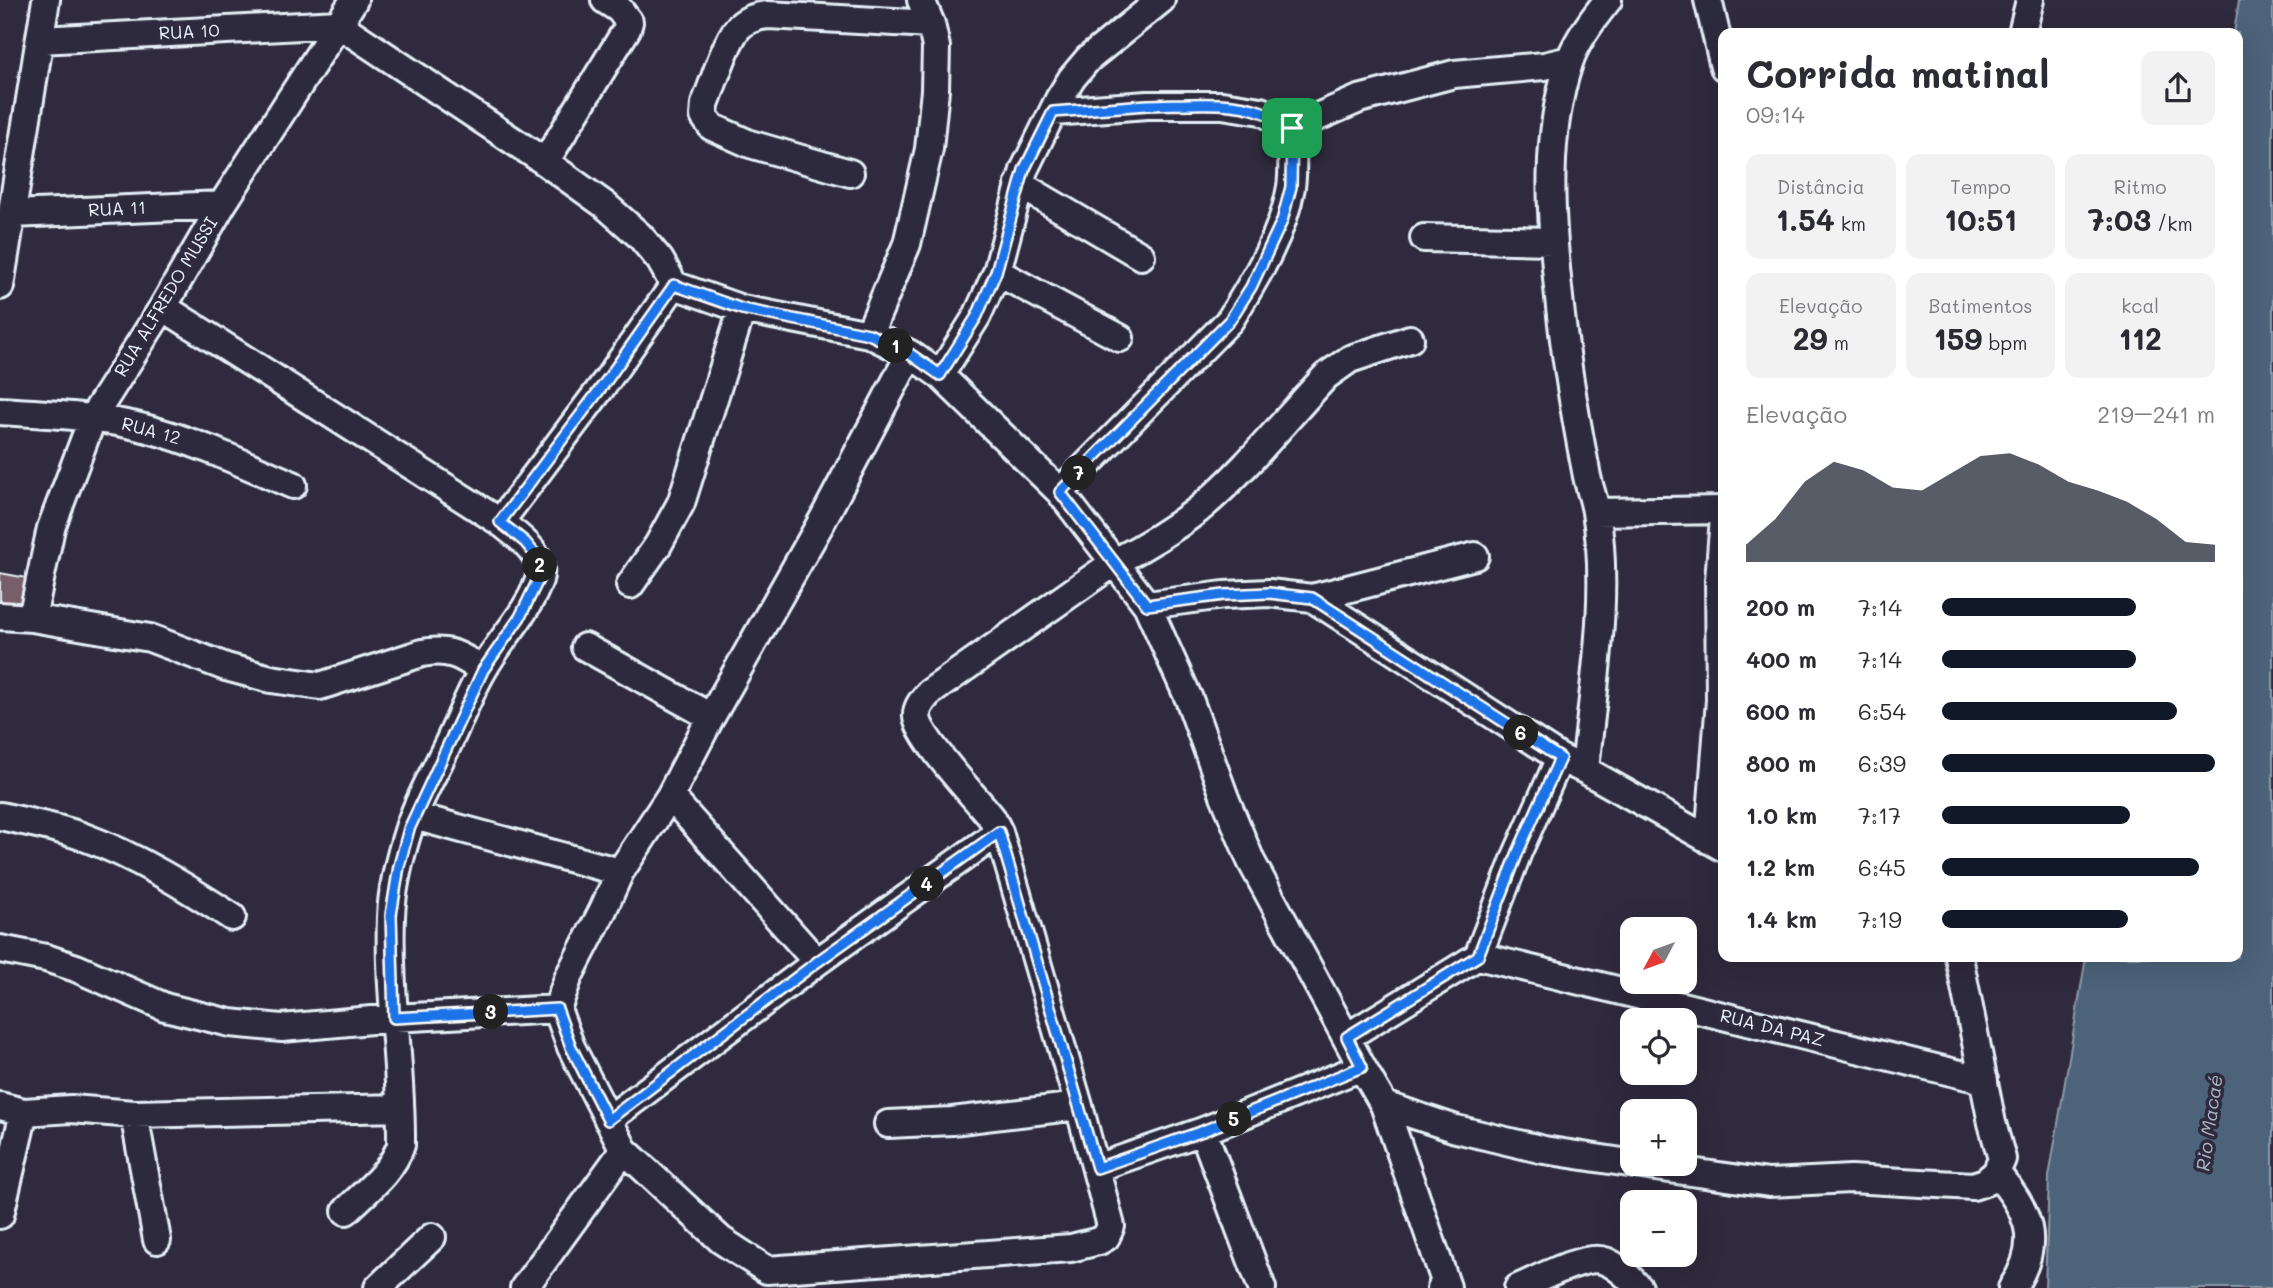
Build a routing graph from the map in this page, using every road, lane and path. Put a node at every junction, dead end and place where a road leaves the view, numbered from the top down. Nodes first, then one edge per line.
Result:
1 (46, 0) edge
2 (354, 0) edge
3 (605, 0) edge
4 (921, 0) edge
5 (1161, 0) edge
6 (1608, 0) edge
7 (1708, 0) edge
8 (2030, 0) edge
9 (338, 24) junction
10 (931, 24) junction
11 (2023, 28) edge
12 (40, 40) junction
13 (1718, 42) edge
14 (1570, 60) junction
15 (1053, 112) junction
16 (1292, 128) junction
17 (545, 162) junction
18 (850, 173) dead end
19 (1019, 184) junction
20 (222, 205) junction
21 (12, 214) junction
22 (1424, 238) dead end
23 (1553, 241) junction
24 (1141, 256) dead end
25 (996, 272) junction
26 (674, 285) junction
27 (0, 286) edge
28 (163, 307) junction
29 (742, 309) junction
30 (869, 334) junction
31 (1120, 338) dead end
32 (1410, 339) dead end
33 (910, 354) junction
34 (940, 375) junction
35 (0, 411) edge
36 (93, 417) junction
37 (293, 485) dead end
38 (1060, 492) junction
39 (1718, 510) edge
40 (1596, 512) junction
41 (500, 522) junction
42 (1475, 556) dead end
43 (1115, 562) junction
44 (630, 585) dead end
45 (1312, 598) junction
46 (1147, 605) junction
47 (0, 616) edge
48 (32, 618) junction
49 (585, 647) dead end
50 (483, 670) junction
51 (711, 718) junction
52 (1560, 758) junction
53 (1585, 770) junction
54 (1718, 772) edge
55 (670, 796) junction
56 (0, 816) edge
57 (414, 817) junction
58 (999, 832) junction
59 (1716, 844) edge
60 (620, 872) junction
61 (232, 917) dead end
62 (0, 949) edge
63 (1478, 956) junction
64 (817, 962) junction
65 (1959, 962) edge
66 (557, 1009) junction
67 (394, 1018) junction
68 (1347, 1037) junction
69 (1362, 1067) junction
70 (1984, 1080) junction
71 (1384, 1105) junction
72 (1079, 1106) junction
73 (400, 1108) junction
74 (12, 1109) edge
75 (134, 1114) junction
76 (608, 1120) junction
77 (888, 1124) dead end
78 (1203, 1131) junction
79 (624, 1150) junction
80 (1097, 1168) junction
81 (1996, 1173) junction
82 (346, 1211) dead end
83 (0, 1215) edge
84 (432, 1237) dead end
85 (157, 1240) dead end
86 (766, 1279) edge
87 (378, 1288) edge
88 (524, 1288) edge
89 (1262, 1288) edge
90 (1446, 1288) edge
91 (1518, 1288) edge
92 (1639, 1288) edge
93 (2012, 1288) edge

1 - 12 street
2 - 9 street, RUA ALFREDO MUSSI
3 - 17 street
4 - 10 street
5 - 15 street
6 - 14 street
7 - 13 street
8 - 11 street
9 - 12 street, RUA 10
9 - 17 street
9 - 20 street, RUA ALFREDO MUSSI
10 - 18 street
10 - 30 street
12 - 21 street
14 - 16 street
14 - 23 street
15 - 16 street
15 - 19 street
16 - 38 street
17 - 26 street
19 - 24 street
19 - 25 street
20 - 21 street, RUA 11
20 - 28 street, RUA ALFREDO MUSSI
21 - 27 street
22 - 23 street
23 - 40 street
25 - 31 street
25 - 34 street
26 - 29 street
26 - 41 street
28 - 36 street, RUA ALFREDO MUSSI
28 - 41 street
29 - 30 street
29 - 44 street
30 - 33 street
32 - 43 street
33 - 34 street
33 - 51 street
34 - 38 street
35 - 36 street, RUA 12
36 - 37 street, RUA 12
36 - 48 street, RUA ALFREDO MUSSI
38 - 43 street
39 - 40 street
40 - 53 street
41 - 50 street
42 - 45 street
43 - 46 street
43 - 58 street
45 - 46 street
45 - 52 street
46 - 68 street
47 - 48 street
48 - 50 street
49 - 51 street
50 - 57 street
51 - 55 street
52 - 53 street
52 - 63 street
53 - 59 street
54 - 59 street
55 - 60 street
55 - 64 street
56 - 61 street
57 - 60 street
57 - 67 street
58 - 64 street
58 - 72 street
60 - 66 street
62 - 67 street
63 - 68 street
63 - 70 street, RUA DA PAZ
64 - 76 street
65 - 70 street
66 - 67 street
66 - 76 street
67 - 73 street
68 - 69 street
69 - 71 street
69 - 78 street
70 - 81 street
71 - 81 street
71 - 90 street
72 - 77 street
72 - 80 street
73 - 75 street
73 - 82 street
74 - 75 street
74 - 83 street
75 - 85 street
76 - 79 street
78 - 80 street
78 - 89 street
79 - 86 street
79 - 88 street
80 - 86 street
81 - 93 street
84 - 87 street
91 - 92 street

